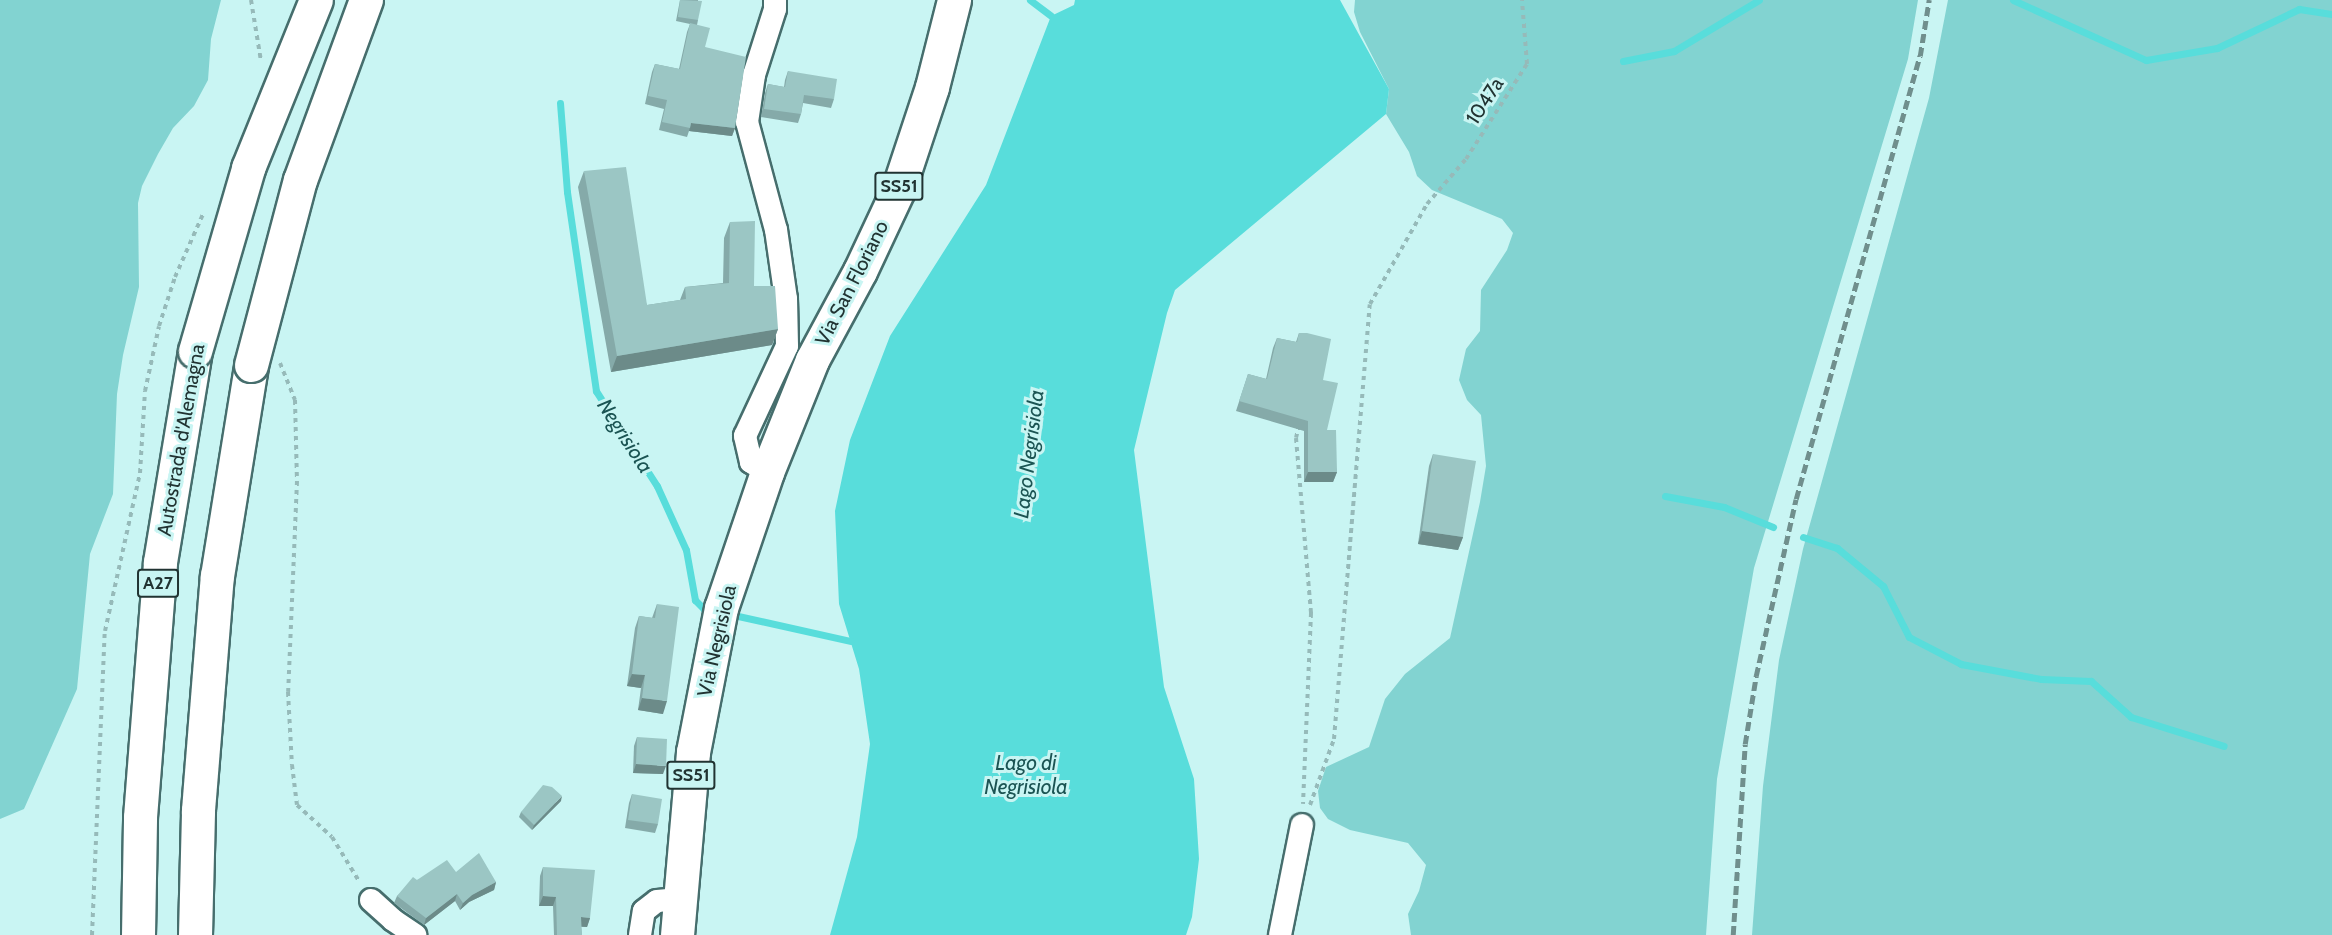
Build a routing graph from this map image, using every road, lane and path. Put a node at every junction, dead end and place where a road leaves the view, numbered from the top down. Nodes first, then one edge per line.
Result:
1 (251, 0) edge
2 (316, 0) edge
3 (366, 0) edge
4 (775, 0) edge
5 (954, 0) edge
6 (1522, 0) edge
7 (261, 63) dead end
8 (812, 360) joint
9 (1301, 417) edge
10 (767, 472) junction
11 (1302, 825) junction
12 (680, 899) junction
13 (371, 900) dead end
14 (138, 935) edge
15 (195, 935) edge
16 (415, 935) edge
17 (640, 935) edge
18 (677, 935) edge
19 (1280, 935) edge

1 - 7 path
2 - 14 main road, Autostrada d'Alemagna / A27, bridge
3 - 15 main road, bridge
4 - 10 street
5 - 8 main road, Via San Floriano / SS51
6 - 11 path, 1047a
8 - 10 main road, Via Negrisiola / SS51
9 - 11 path
10 - 12 main road, Via Negrisiola / SS51
11 - 19 street
12 - 17 street
12 - 18 main road, Via Negrisiola / SS51
13 - 16 street

